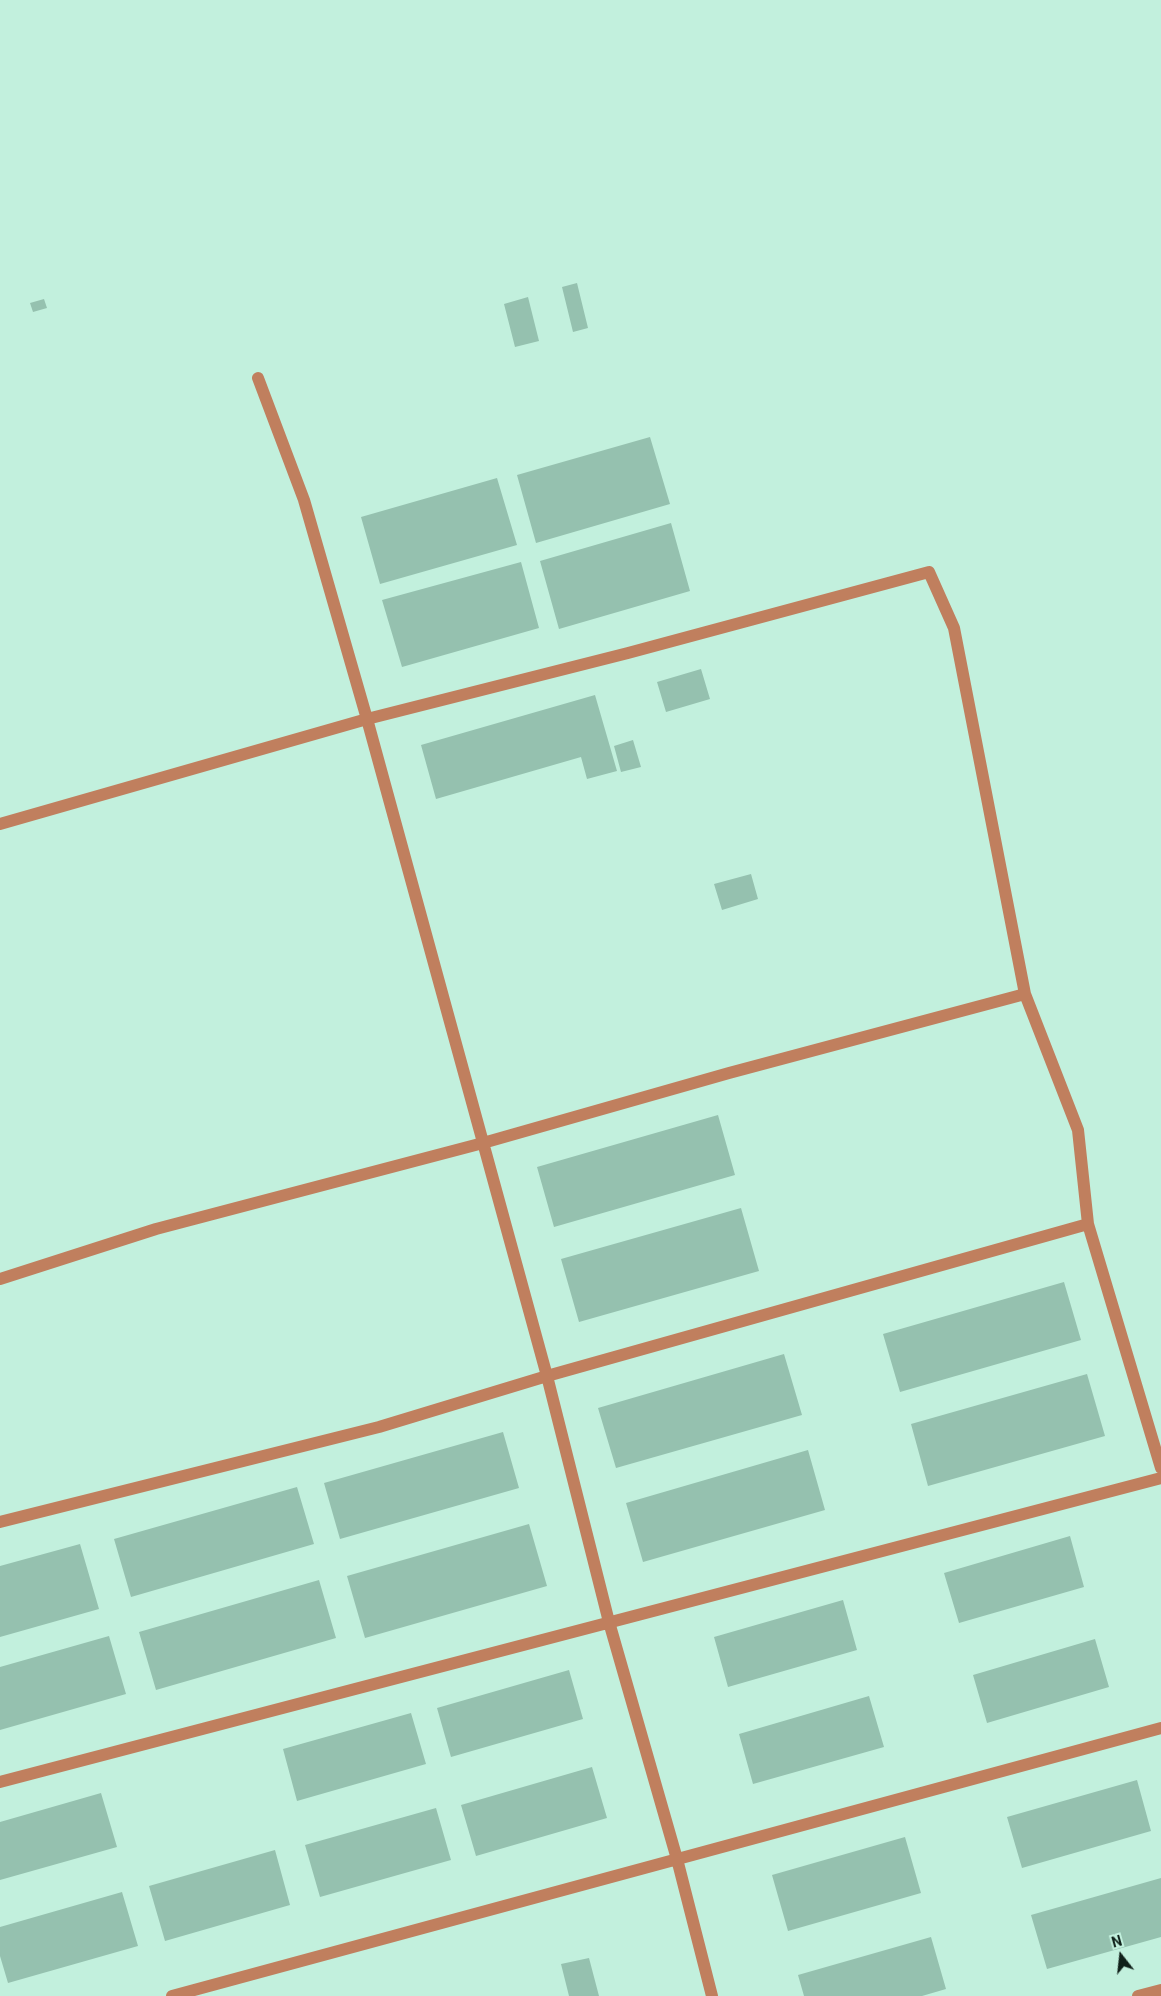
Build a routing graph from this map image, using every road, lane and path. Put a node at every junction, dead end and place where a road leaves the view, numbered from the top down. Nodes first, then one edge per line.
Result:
1 (258, 378) dead end
2 (367, 719) junction
3 (0, 824) edge
4 (1025, 994) junction
5 (483, 1144) junction
6 (1088, 1224) junction
7 (0, 1279) edge
8 (547, 1376) junction
9 (1161, 1468) edge
10 (1161, 1478) edge
11 (0, 1522) edge
12 (609, 1622) junction
13 (1161, 1728) edge
14 (0, 1782) edge
15 (677, 1859) junction
16 (1161, 1990) edge
17 (172, 1996) edge
18 (712, 1996) edge
19 (1138, 1996) edge

1 - 2 street
2 - 3 street
2 - 4 street
2 - 5 street
4 - 5 street
4 - 6 street
5 - 7 street
5 - 8 street
6 - 8 street
6 - 9 street
8 - 11 street
8 - 12 street
10 - 12 street
12 - 14 street
12 - 15 street
13 - 15 street
15 - 17 street
15 - 18 street
16 - 19 street

